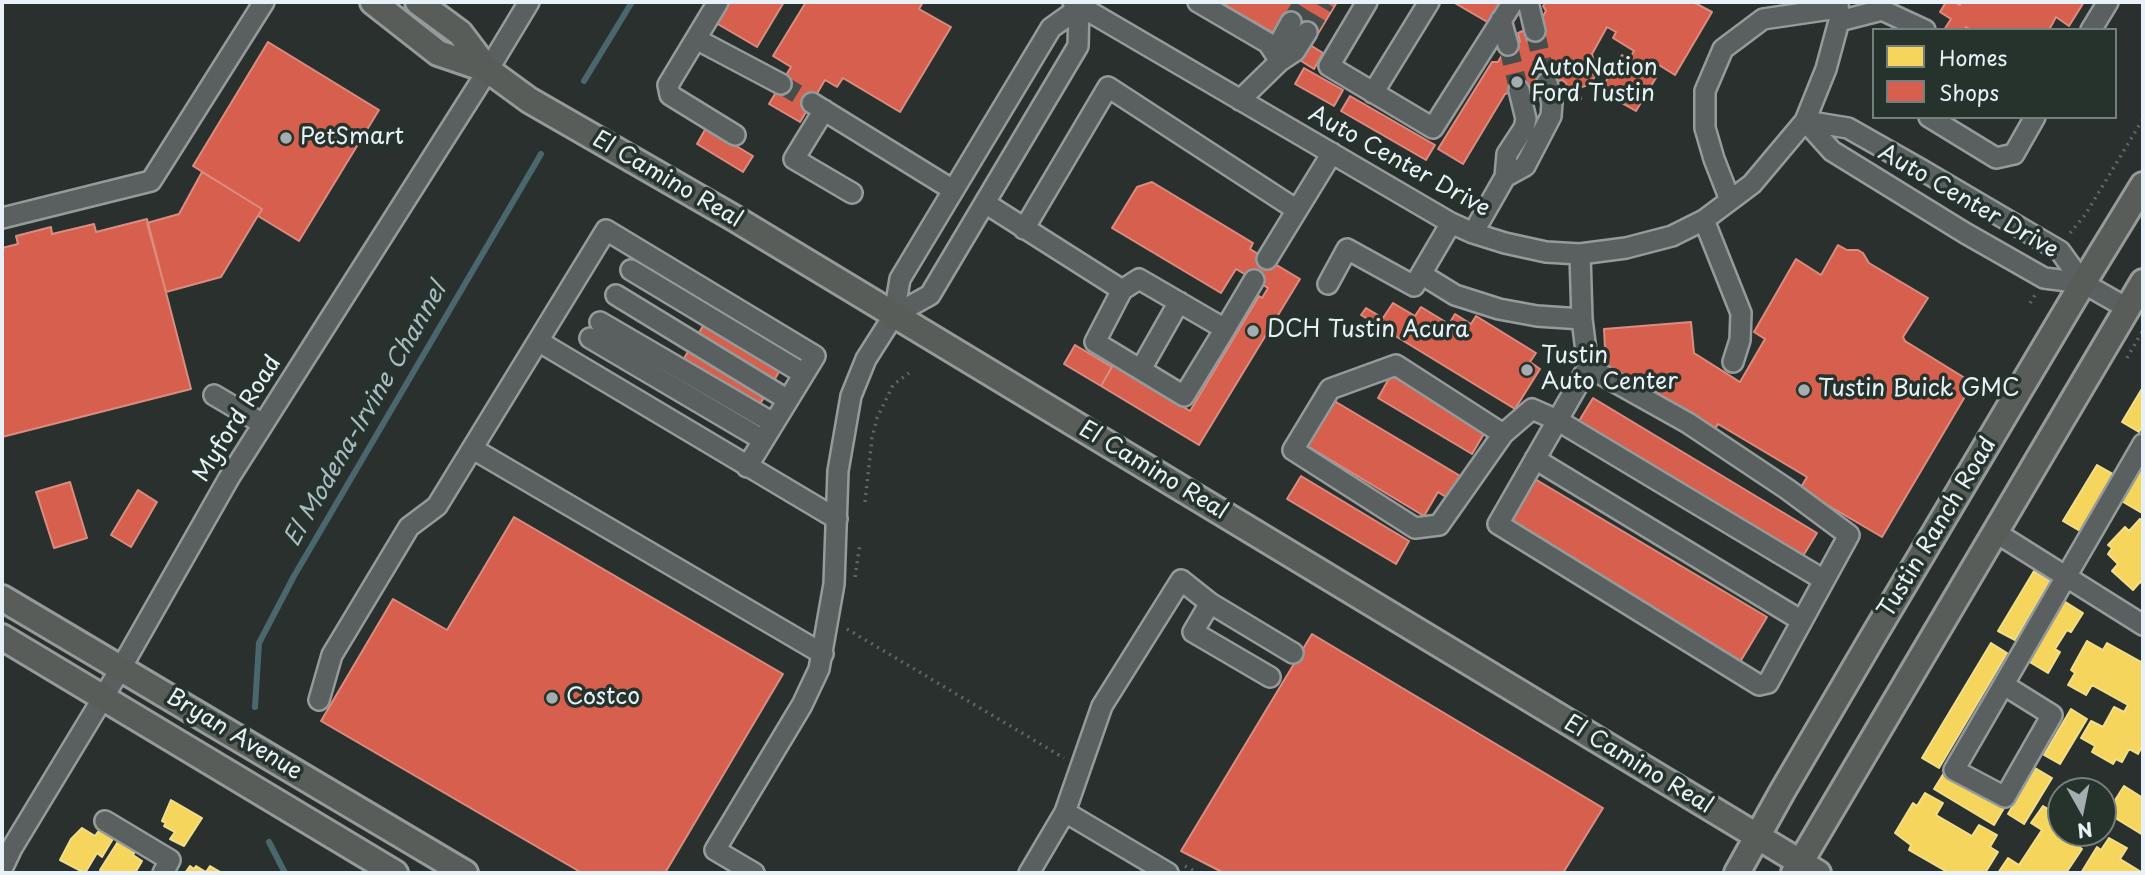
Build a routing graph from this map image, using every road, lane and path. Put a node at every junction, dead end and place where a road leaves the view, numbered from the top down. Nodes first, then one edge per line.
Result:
1 (264, 2) edge
2 (373, 2) edge
3 (418, 2) edge
4 (528, 2) edge
5 (718, 2) edge
6 (1198, 2) edge
7 (1367, 2) edge
8 (1429, 2) edge
9 (1513, 2) edge
10 (1528, 2) edge
11 (2108, 2) edge
12 (1078, 4) edge
13 (1888, 6) edge
14 (1838, 10) edge
15 (1502, 20) junction
16 (1299, 27) tunnel mouth
17 (1918, 28) edge
18 (2092, 28) edge
19 (1535, 31) tunnel mouth
20 (696, 39) junction
21 (1508, 45) tunnel mouth
22 (1280, 61) junction
23 (488, 70) junction
24 (1547, 83) tunnel mouth
25 (780, 84) tunnel mouth
26 (1519, 90) tunnel mouth
27 (1373, 93) junction
28 (1240, 100) junction
29 (1933, 119) edge
30 (2034, 119) edge
31 (2143, 119) edge
32 (1805, 121) junction
33 (735, 135) dead end
34 (1332, 153) junction
35 (1505, 177) junction
36 (2143, 186) edge
37 (953, 190) junction
38 (852, 193) dead end
39 (1730, 200) junction
40 (985, 203) junction
41 (1297, 210) junction
42 (2, 218) edge
43 (1704, 220) junction
44 (1451, 223) junction
45 (1024, 229) junction
46 (1473, 233) junction
47 (2070, 233) dead end
48 (642, 251) junction
49 (1580, 254) junction
50 (1267, 260) dead end
51 (631, 270) junction
52 (1421, 274) junction
53 (1254, 280) dead end
54 (2143, 282) edge
55 (2083, 283) junction
56 (1328, 284) dead end
57 (1122, 290) junction
58 (616, 295) junction
59 (2035, 295) dead end
60 (1179, 302) junction
61 (2030, 303) dead end
62 (2127, 308) junction
63 (894, 315) junction
64 (1581, 319) junction
65 (595, 330) junction
66 (1225, 330) junction
67 (2143, 330) edge
68 (538, 341) junction
69 (2126, 358) dead end
70 (1733, 362) dead end
71 (575, 364) junction
72 (1588, 367) junction
73 (1141, 369) junction
74 (909, 373) dead end
75 (804, 374) junction
76 (214, 395) dead end
77 (788, 400) junction
78 (1557, 420) junction
79 (263, 424) junction
80 (768, 432) junction
81 (1503, 434) junction
82 (2143, 444) edge
83 (473, 449) junction
84 (1535, 459) junction
85 (747, 467) junction
86 (866, 502) dead end
87 (837, 519) junction
88 (1995, 532) junction
89 (860, 544) dead end
90 (2068, 577) junction
91 (855, 579) dead end
92 (1824, 580) junction
93 (2, 598) edge
94 (1210, 603) junction
95 (1802, 621) junction
96 (2143, 625) edge
97 (847, 629) dead end
98 (2, 637) edge
99 (1293, 653) dead end
100 (823, 654) junction
101 (121, 668) junction
102 (1270, 677) dead end
103 (2004, 685) junction
104 (103, 698) junction
105 (319, 700) dead end
106 (1078, 772) junction
107 (1065, 812) junction
108 (105, 821) dead end
109 (1757, 836) junction
110 (167, 867) edge
111 (1173, 868) edge
112 (2, 869) edge
113 (1804, 870) edge
114 (395, 873) edge
115 (465, 873) edge
116 (754, 873) edge
117 (1029, 873) edge
118 (1198, 873) edge
119 (1737, 873) edge

1 - 42 street
2 - 23 main road, El Camino Real
3 - 23 main road, El Camino Real
4 - 23 street, Myford Road
5 - 20 street
6 - 22 street
7 - 27 street
8 - 27 street
9 - 15 street
10 - 19 street
11 - 18 street
12 - 28 street, Auto Center Drive
12 - 37 street
12 - 40 street
13 - 14 street
13 - 17 street
14 - 32 street, Auto Center Drive
14 - 39 street
15 - 21 street
15 - 27 street
16 - 22 street
20 - 25 street
20 - 33 street
22 - 28 street
23 - 63 main road, El Camino Real
23 - 79 street, Myford Road
24 - 35 street
26 - 35 street
28 - 34 street, Auto Center Drive
29 - 30 street
31 - 47 path
32 - 39 street, Auto Center Drive
32 - 55 street, Auto Center Drive
32 - 55 street, Auto Center Drive
34 - 41 street
34 - 44 street, Auto Center Drive
35 - 46 street
36 - 55 main road, Tustin Ranch Road
37 - 38 street
37 - 63 street
39 - 43 street, Auto Center Drive
40 - 45 street
40 - 63 street
41 - 45 street
41 - 50 street
43 - 49 street, Auto Center Drive
43 - 70 street
44 - 46 street, Auto Center Drive
44 - 52 street
45 - 57 street
46 - 49 street, Auto Center Drive
48 - 51 street
48 - 68 street
48 - 75 street
49 - 64 street
51 - 58 street
51 - 75 street
52 - 56 street
52 - 64 street
53 - 66 street
54 - 62 main road
55 - 62 street, Auto Center Drive
55 - 109 main road, Tustin Ranch Road
57 - 60 street
57 - 73 street
58 - 65 street
58 - 77 street
59 - 61 path
60 - 66 street
60 - 73 street
62 - 88 main road
63 - 87 street
63 - 109 main road, El Camino Real
64 - 72 street
65 - 71 street
65 - 80 street
66 - 73 street
67 - 69 path
68 - 71 street
68 - 83 street
71 - 85 street
72 - 78 street
72 - 92 street
74 - 86 path
75 - 77 street
76 - 79 street
77 - 80 street
78 - 81 street
78 - 84 street
78 - 92 street
79 - 101 street, Myford Road
80 - 85 street
81 - 81 street
82 - 90 street
83 - 100 street
83 - 105 street
84 - 95 street
84 - 95 street
85 - 87 street
87 - 100 street
88 - 90 street
88 - 113 main road
89 - 91 path
90 - 96 street
90 - 103 street
92 - 95 street
93 - 101 main road, Bryan Avenue
94 - 99 street
94 - 102 street
94 - 106 street
97 - 106 path
98 - 104 main road, Bryan Avenue
100 - 116 street
101 - 104 street, Myford Road
101 - 115 main road, Bryan Avenue
103 - 103 street
104 - 112 street, Myford Road
104 - 114 main road, Bryan Avenue
106 - 107 street
107 - 111 street
107 - 117 street
108 - 110 street
109 - 113 main road, El Camino Real
109 - 119 main road, Tustin Ranch Road
111 - 118 path

